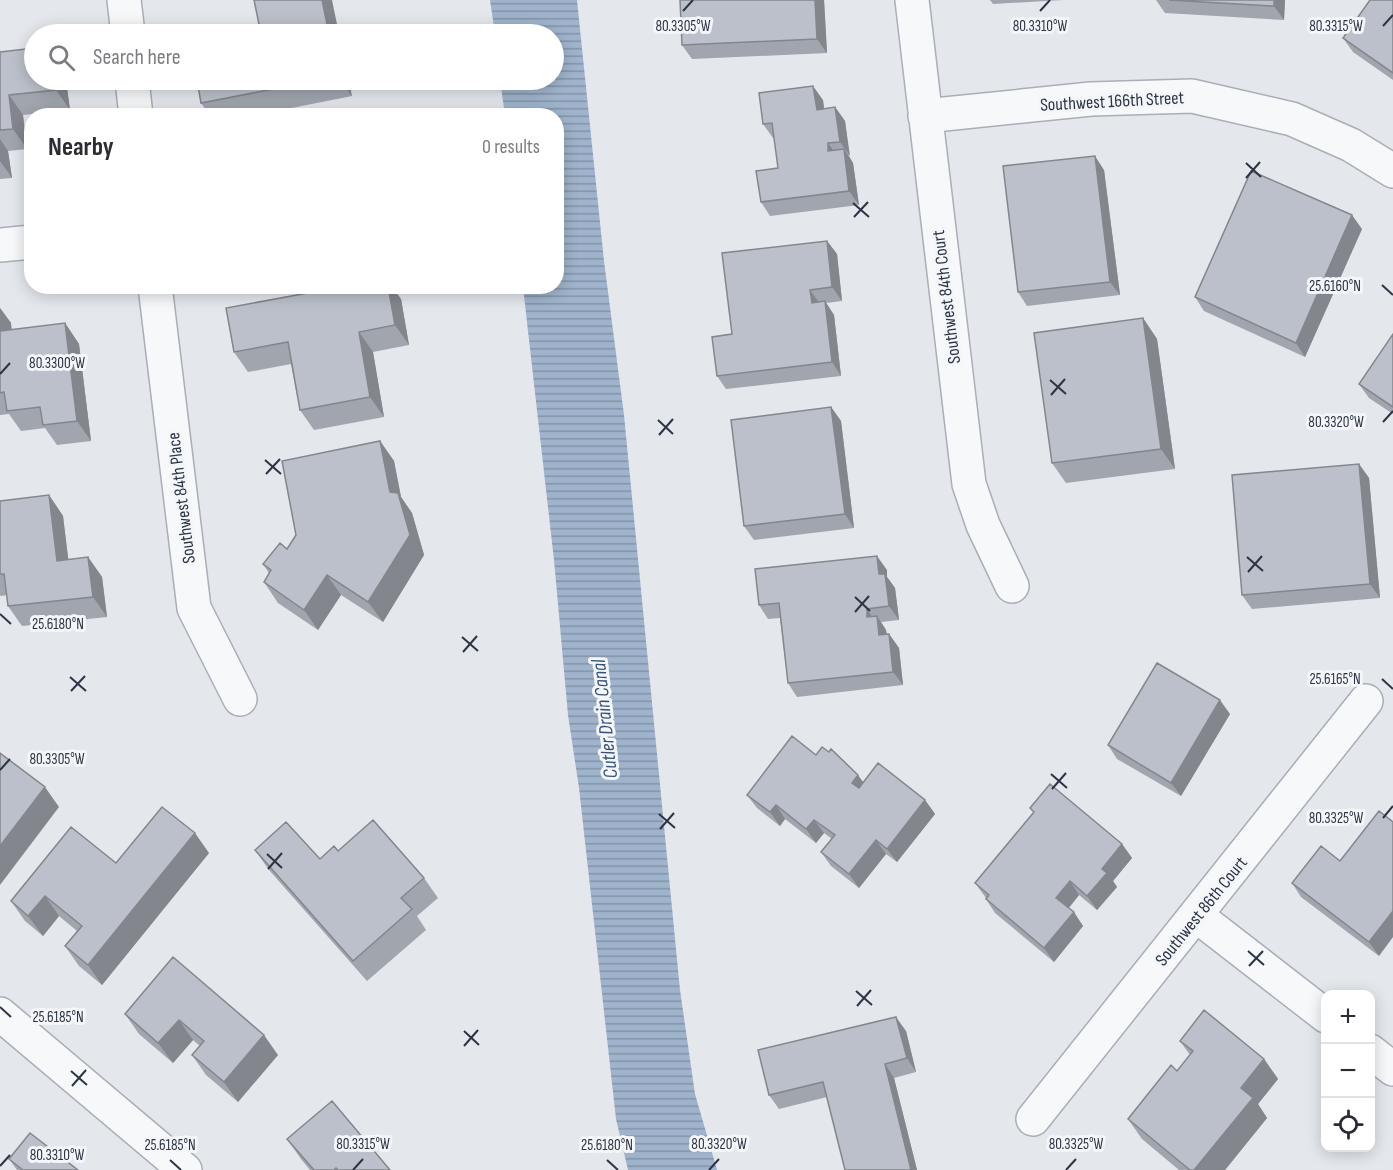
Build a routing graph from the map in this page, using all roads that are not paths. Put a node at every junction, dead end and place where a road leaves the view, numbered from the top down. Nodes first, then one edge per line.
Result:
1 (124, 0) edge
2 (912, 0) edge
3 (127, 24) edge
4 (133, 90) edge
5 (135, 108) edge
6 (925, 116) junction
7 (1393, 171) edge
8 (24, 243) edge
9 (0, 245) edge
10 (156, 294) edge
11 (1012, 586) dead end
12 (240, 699) dead end
13 (1366, 701) dead end
14 (1197, 916) junction
15 (1321, 1012) edge
16 (0, 1014) edge
17 (1375, 1055) edge
18 (1393, 1069) edge
19 (1033, 1119) dead end
20 (185, 1170) edge

1 - 3 street
2 - 6 street, Southwest 84th Court
4 - 5 street
6 - 7 street, Southwest 166th Street
6 - 11 street, Southwest 84th Court
8 - 9 street
10 - 12 street, Southwest 84th Place
13 - 14 street, Southwest 86th Court
14 - 15 street
14 - 19 street, Southwest 86th Court
16 - 20 street
17 - 18 street

